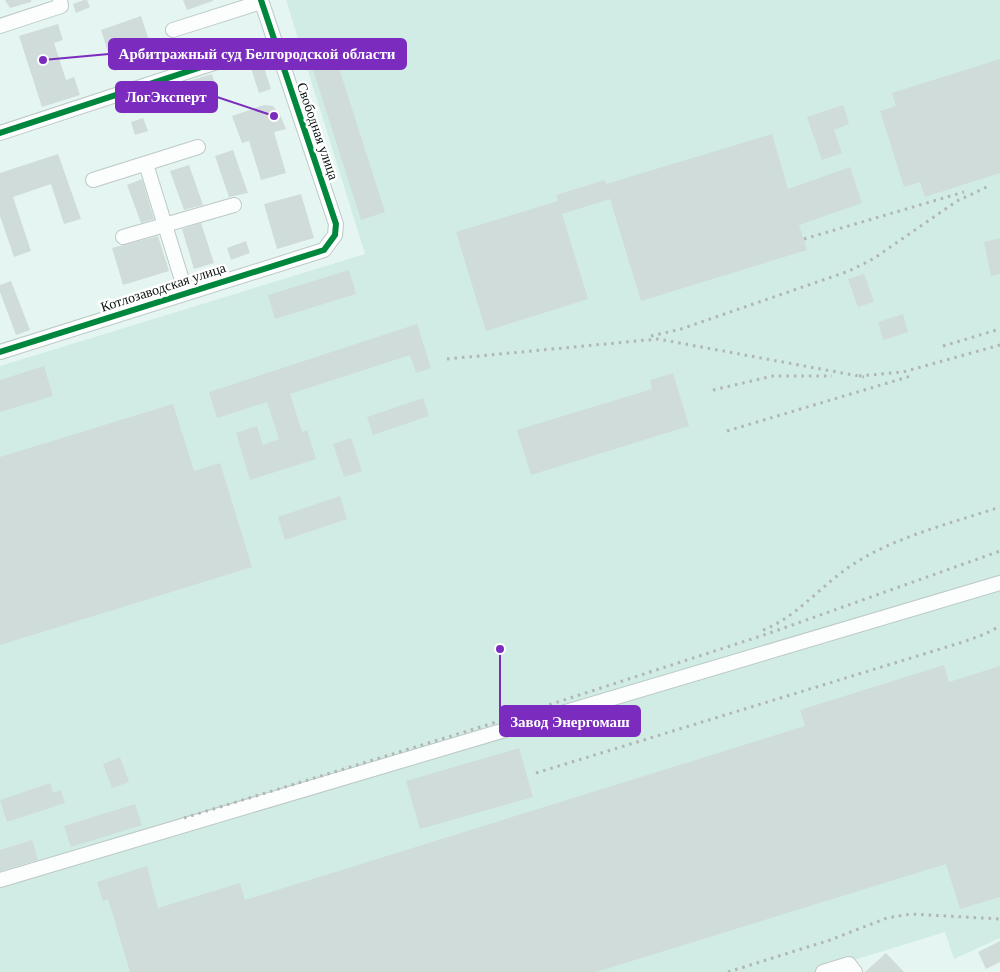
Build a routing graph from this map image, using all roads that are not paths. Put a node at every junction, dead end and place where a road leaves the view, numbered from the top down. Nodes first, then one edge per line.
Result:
1 (60, 0) edge
2 (261, 1) edge
3 (0, 26) edge
4 (173, 30) dead end
5 (275, 43) junction
6 (0, 133) edge
7 (198, 147) dead end
8 (146, 164) junction
9 (93, 180) dead end
10 (234, 205) dead end
11 (164, 225) junction
12 (123, 237) dead end
13 (331, 242) joint
14 (186, 293) junction
15 (0, 352) edge
16 (1000, 583) edge
17 (0, 880) edge
18 (852, 968) edge
19 (823, 972) edge

1 - 3 street
2 - 4 street
2 - 5 street, Свободная улица
5 - 6 street
5 - 13 street, Свободная улица
7 - 8 street
8 - 9 street
8 - 11 street
10 - 11 street
11 - 12 street
11 - 14 street
13 - 14 street, Котлозаводская улица
14 - 15 street, Котлозаводская улица
16 - 17 street
18 - 19 street

